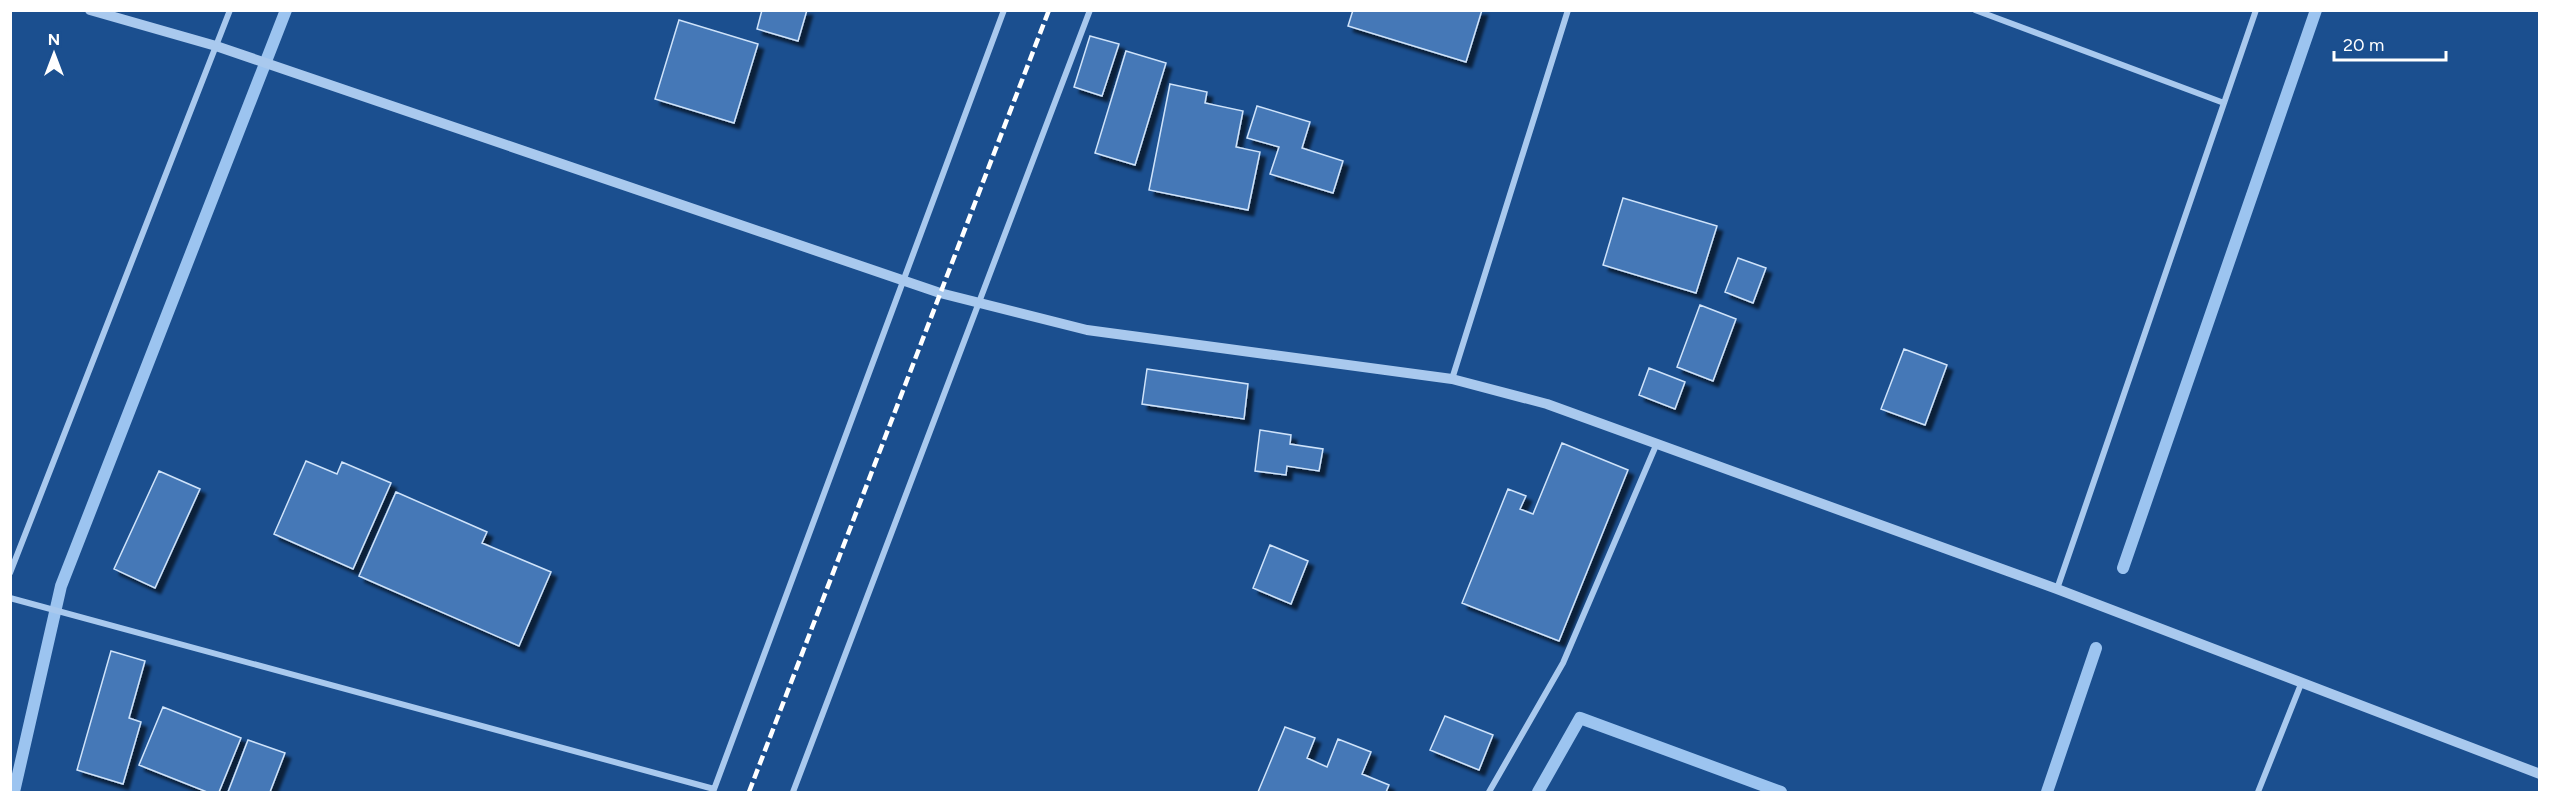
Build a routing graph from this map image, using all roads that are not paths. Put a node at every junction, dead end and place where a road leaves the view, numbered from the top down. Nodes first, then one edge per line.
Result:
1 (90, 10) edge
2 (230, 10) edge
3 (1004, 10) edge
4 (1090, 10) edge
5 (1568, 10) edge
6 (1975, 10) edge
7 (2256, 10) edge
8 (216, 46) junction
9 (2224, 103) junction
10 (903, 282) junction
11 (979, 303) junction
12 (1452, 379) junction
13 (1657, 443) junction
14 (10, 573) edge
15 (2057, 589) junction
16 (10, 598) edge
17 (2301, 684) junction
18 (2540, 774) edge
19 (713, 791) edge
20 (793, 792) edge
21 (1489, 792) edge
22 (2258, 792) edge

1 - 8 street
2 - 8 street
3 - 10 street
4 - 11 street
5 - 12 street
6 - 9 street
7 - 9 street
8 - 10 street
8 - 14 street
9 - 15 street
10 - 11 street
10 - 19 street
11 - 12 street
11 - 20 street
12 - 13 street
13 - 15 street
13 - 21 street
15 - 17 street
16 - 19 street
17 - 18 street
17 - 22 street

